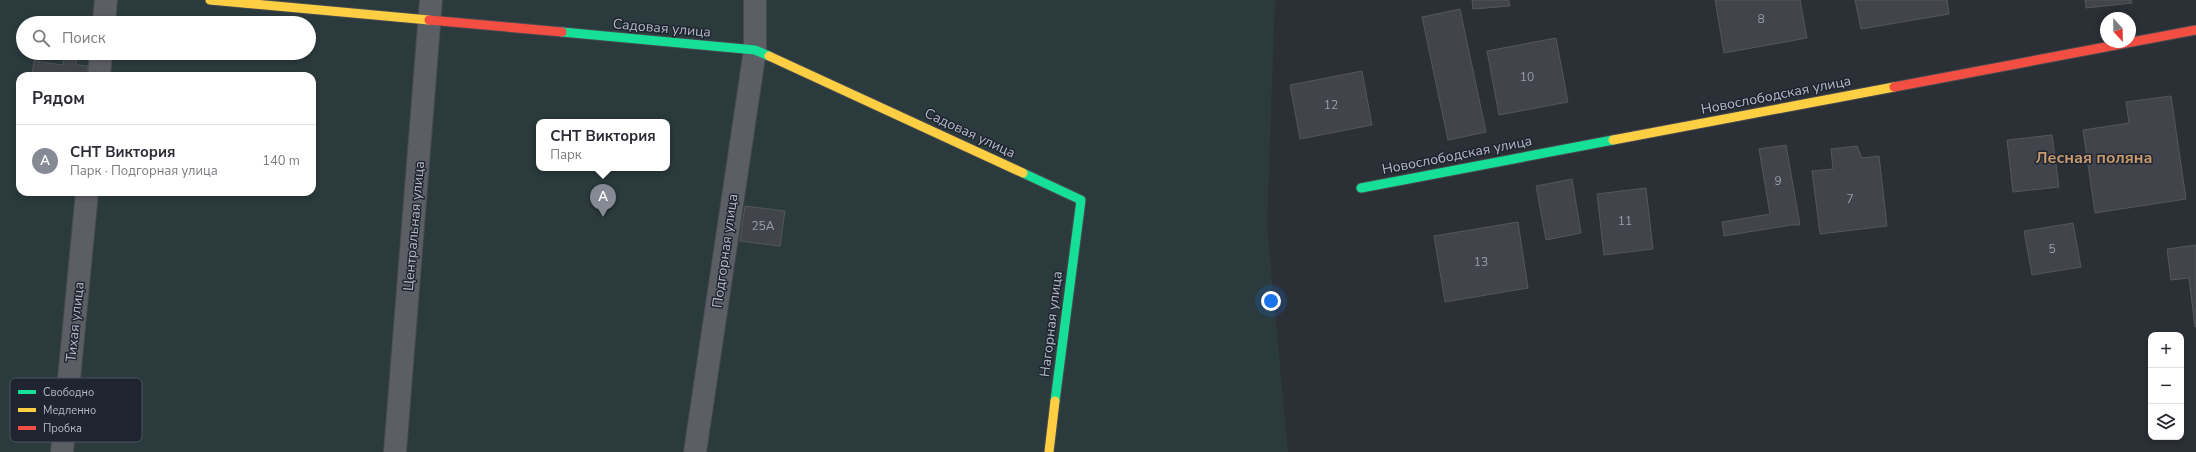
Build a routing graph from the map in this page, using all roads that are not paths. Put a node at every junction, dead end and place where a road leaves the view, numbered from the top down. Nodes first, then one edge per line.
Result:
1 (106, 0) edge
2 (210, 0) edge
3 (432, 0) edge
4 (755, 0) edge
5 (105, 16) edge
6 (431, 21) junction
7 (2196, 30) edge
8 (755, 50) junction
9 (100, 60) edge
10 (99, 72) edge
11 (1360, 188) dead end
12 (87, 196) edge
13 (1081, 200) joint
14 (69, 378) edge
15 (63, 442) edge
16 (62, 452) edge
17 (395, 452) edge
18 (695, 452) edge
19 (1050, 452) edge

1 - 5 street
2 - 6 street, Садовая улица
3 - 6 street, Центральная улица
4 - 8 street, Подгорная улица
6 - 8 street, Садовая улица
6 - 17 street, Центральная улица
7 - 11 street, Новослободская улица
8 - 13 street, Садовая улица
8 - 18 street, Подгорная улица
9 - 10 street
12 - 14 street, Тихая улица
13 - 19 street, Нагорная улица
15 - 16 street, Тихая улица

